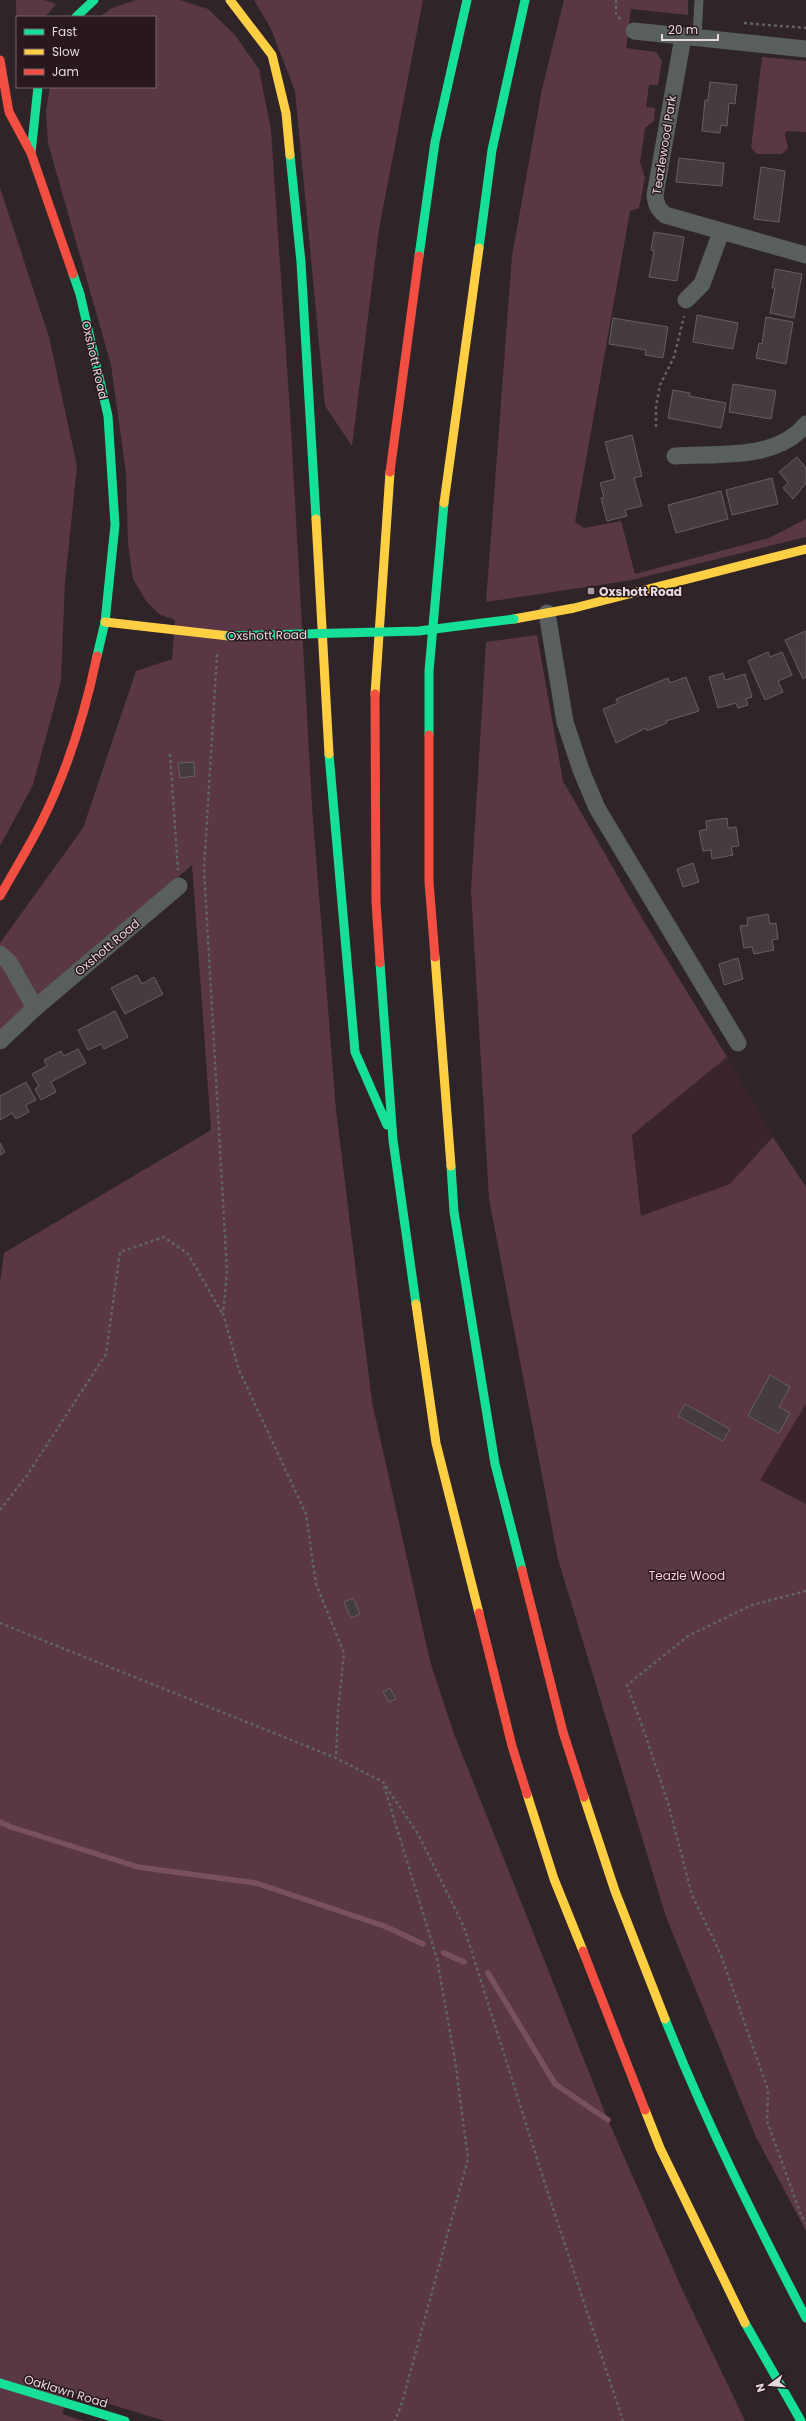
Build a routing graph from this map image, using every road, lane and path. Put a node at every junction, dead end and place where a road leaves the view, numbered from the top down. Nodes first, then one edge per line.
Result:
1 (94, 0) edge
2 (230, 0) edge
3 (467, 0) edge
4 (525, 0) edge
5 (698, 0) edge
6 (77, 16) edge
7 (736, 22) dead end
8 (806, 28) edge
9 (634, 31) dead end
10 (690, 37) junction
11 (806, 49) edge
12 (0, 60) edge
13 (38, 88) edge
14 (31, 153) junction
15 (721, 232) junction
16 (806, 255) edge
17 (686, 300) joint
18 (806, 424) edge
19 (656, 427) dead end
20 (675, 456) dead end
21 (806, 549) edge
22 (547, 613) junction
23 (105, 622) junction
24 (218, 636) junction
25 (170, 754) dead end
26 (179, 886) joint
27 (0, 896) edge
28 (0, 954) edge
29 (34, 1008) junction
30 (0, 1041) edge
31 (738, 1043) dead end
32 (393, 1140) junction
33 (223, 1314) junction
34 (0, 1510) edge
35 (806, 1591) edge
36 (0, 1623) edge
37 (336, 1758) junction
38 (383, 1782) junction
39 (806, 2223) edge
40 (806, 2318) edge
41 (0, 2383) edge
42 (125, 2421) edge
43 (395, 2421) edge
44 (623, 2421) edge
45 (801, 2421) edge

1 - 6 main road
2 - 32 main road
3 - 32 main road
4 - 40 main road
5 - 10 lane
7 - 8 path
9 - 10 street
10 - 11 street
10 - 15 street, Teazlewood Park
12 - 14 main road, Oxshott Road
13 - 14 main road, Oxshott Road
14 - 23 main road, Oxshott Road
15 - 16 street, Teazlewood Park
15 - 17 street
17 - 19 path
18 - 20 street
21 - 22 main road, Oxshott Road
22 - 24 main road, Oxshott Road, bridge
22 - 31 street
23 - 24 main road, Oxshott Road
23 - 27 main road, Oxshott Road
24 - 33 path
25 - 26 path
26 - 29 street, Oxshott Road
28 - 29 street
29 - 30 street, Oxshott Road
32 - 45 main road
33 - 34 path
33 - 37 path
35 - 39 path
36 - 37 path
37 - 38 path
38 - 43 path
38 - 44 path
41 - 42 main road, Oaklawn Road

